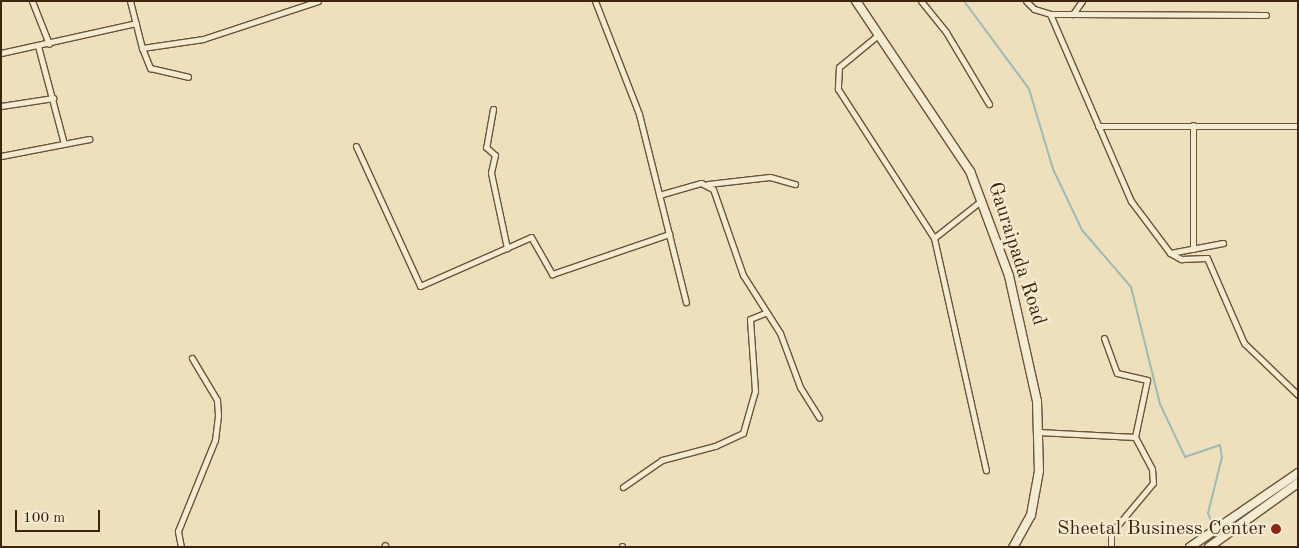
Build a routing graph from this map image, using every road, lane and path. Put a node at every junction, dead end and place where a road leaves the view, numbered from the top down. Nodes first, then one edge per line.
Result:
1 (32, 1) edge
2 (130, 1) edge
3 (318, 1) edge
4 (595, 1) edge
5 (856, 1) edge
6 (920, 1) edge
7 (1026, 1) edge
8 (1082, 1) edge
9 (1050, 14) junction
10 (1072, 14) junction
11 (1266, 15) dead end
12 (136, 23) junction
13 (878, 34) junction
14 (49, 44) junction
15 (38, 46) junction
16 (142, 48) junction
17 (1, 53) edge
18 (188, 77) dead end
19 (53, 98) junction
20 (990, 104) dead end
21 (1, 106) edge
22 (493, 109) dead end
23 (1193, 125) junction
24 (1098, 126) junction
25 (1298, 126) edge
26 (89, 139) dead end
27 (64, 144) junction
28 (356, 146) dead end
29 (1, 156) edge
30 (708, 184) junction
31 (795, 184) dead end
32 (659, 195) junction
33 (983, 199) junction
34 (669, 234) junction
35 (934, 238) junction
36 (1223, 243) dead end
37 (507, 248) junction
38 (1193, 249) junction
39 (1170, 253) junction
40 (686, 302) dead end
41 (767, 312) junction
42 (1104, 338) dead end
43 (192, 358) dead end
44 (1298, 394) edge
45 (819, 418) dead end
46 (1038, 432) junction
47 (1135, 437) junction
48 (986, 470) dead end
49 (1298, 473) edge
50 (1298, 483) edge
51 (624, 487) dead end
52 (1215, 542) edge
53 (181, 547) edge
54 (1014, 547) edge
55 (1111, 547) edge
56 (1190, 547) edge

1 - 14 street
2 - 12 street
3 - 16 street
4 - 32 street
5 - 13 street, Gauraipada Road
6 - 20 street
7 - 9 street
8 - 10 street
9 - 10 street
9 - 24 street
10 - 11 street
12 - 14 street
12 - 16 street
13 - 33 street, Gauraipada Road
13 - 35 street
14 - 15 street
15 - 17 street
15 - 19 street
16 - 18 street
19 - 21 street
19 - 27 street
22 - 37 street
23 - 24 street
23 - 25 street
23 - 38 street
24 - 39 street
26 - 27 street
27 - 29 street
28 - 37 street
30 - 31 street
30 - 32 street
30 - 41 street
32 - 34 street
33 - 35 street
33 - 46 street, Gauraipada Road
34 - 37 street
34 - 40 street
35 - 48 street
36 - 38 street
38 - 39 street
39 - 44 street
41 - 45 street
41 - 51 street
42 - 47 street
43 - 53 street
46 - 47 street
46 - 54 street, Gauraipada Road
47 - 55 street
49 - 56 street
50 - 52 street

